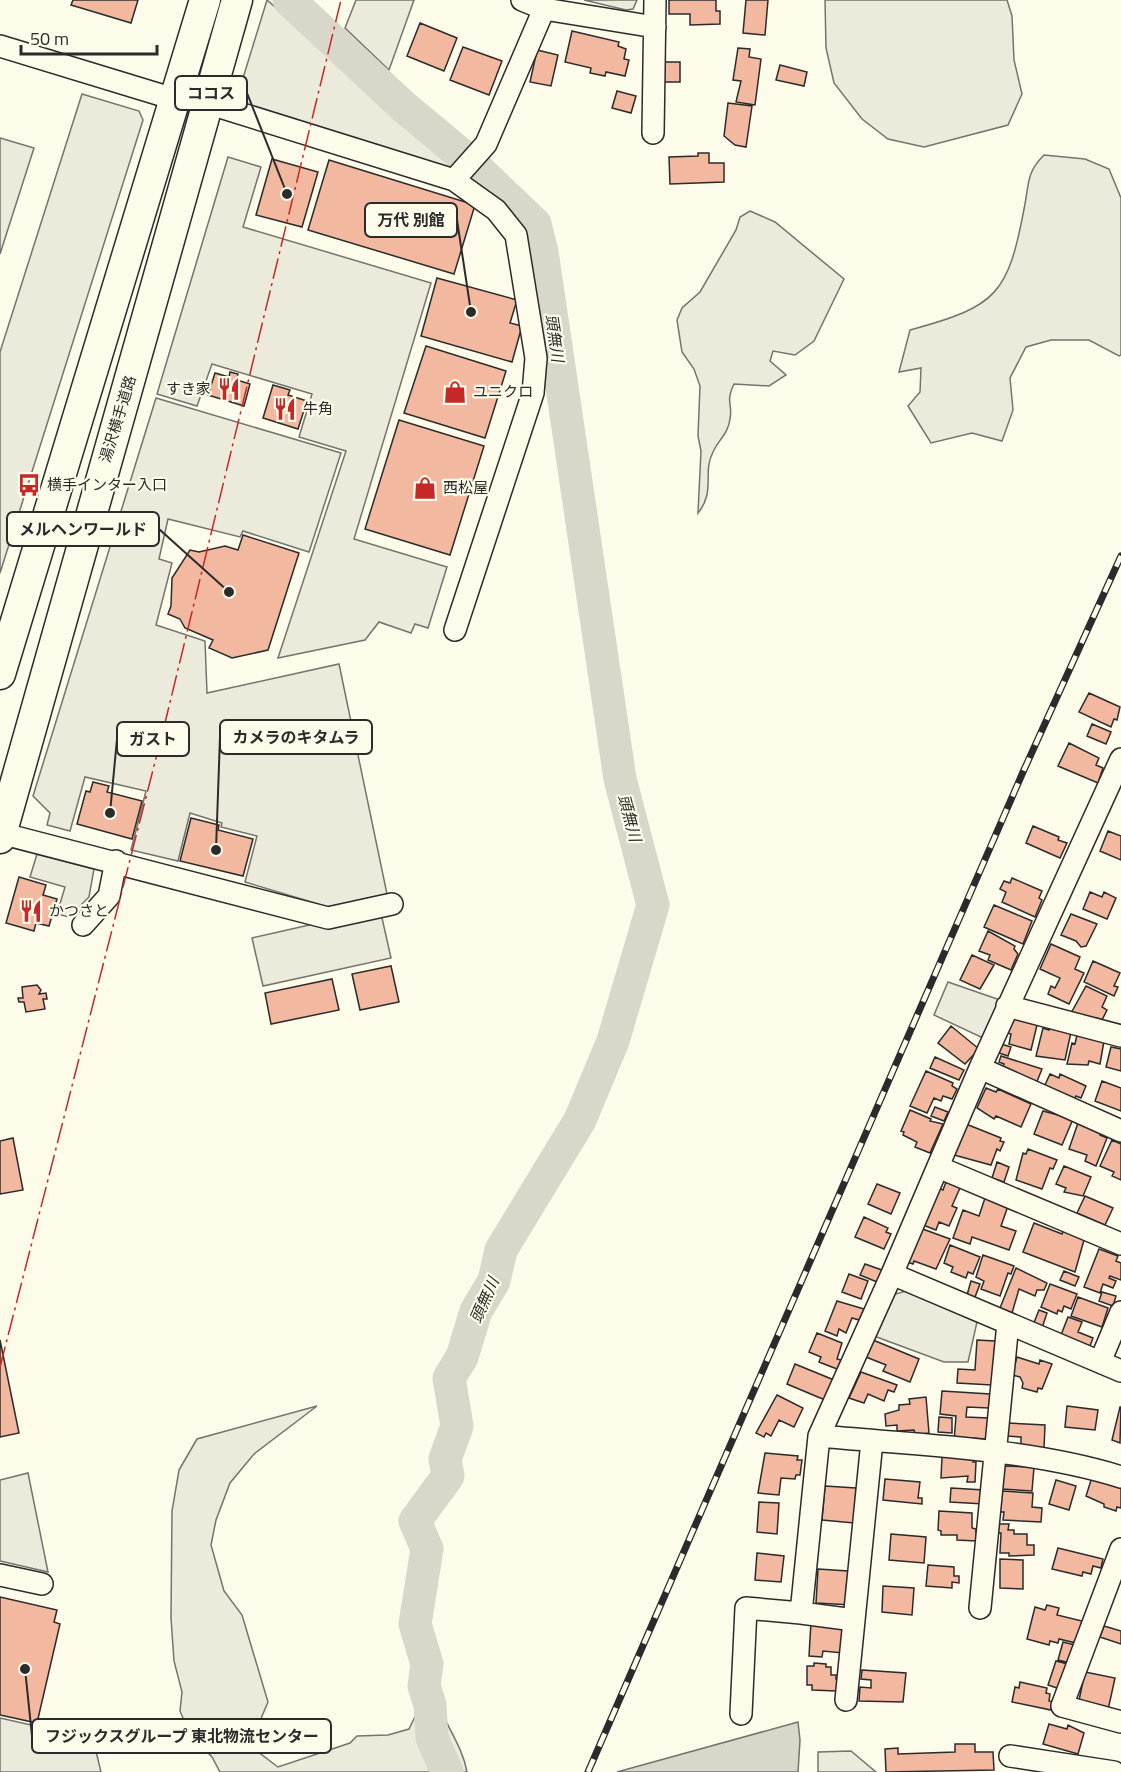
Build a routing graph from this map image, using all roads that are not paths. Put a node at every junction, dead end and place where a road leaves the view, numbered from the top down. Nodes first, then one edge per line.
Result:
1 (205, 0) edge
2 (237, 0) edge
3 (522, 0) edge
4 (655, 0) edge
5 (544, 9) junction
6 (654, 27) junction
7 (0, 46) edge
8 (174, 99) junction
9 (207, 103) junction
10 (653, 134) dead end
11 (459, 176) junction
12 (455, 630) dead end
13 (0, 674) edge
14 (1121, 759) edge
15 (0, 835) edge
16 (116, 861) junction
17 (392, 904) dead end
18 (83, 925) dead end
19 (1007, 1006) junction
20 (1119, 1032) edge
21 (980, 1068) junction
22 (1121, 1131) edge
23 (938, 1167) junction
24 (1121, 1244) edge
25 (892, 1274) junction
26 (1121, 1312) edge
27 (1008, 1323) junction
28 (1100, 1362) junction
29 (1121, 1371) edge
30 (819, 1436) junction
31 (872, 1441) junction
32 (996, 1454) junction
33 (1121, 1477) edge
34 (1121, 1549) edge
35 (0, 1575) edge
36 (42, 1584) dead end
37 (980, 1608) dead end
38 (801, 1613) junction
39 (854, 1620) junction
40 (846, 1700) dead end
41 (741, 1714) dead end
42 (1121, 1722) edge
43 (1010, 1756) dead end
44 (1114, 1772) edge

1 - 8 highway
2 - 9 highway, 湯沢横手道路
3 - 5 street
4 - 6 street
5 - 6 street
5 - 11 street
6 - 10 street
7 - 8 street
8 - 13 highway
9 - 11 street
9 - 15 highway, 湯沢横手道路
11 - 12 street
14 - 19 street
15 - 16 street
16 - 17 street
16 - 18 street
19 - 20 street
19 - 21 street
21 - 22 street
21 - 23 street
23 - 24 street
23 - 25 street
25 - 27 street
25 - 30 street
26 - 28 street
27 - 28 street
27 - 32 street
28 - 29 street
30 - 31 street
30 - 38 street
31 - 32 street
31 - 39 street
32 - 33 street
32 - 37 street
34 - 42 street
35 - 36 street
38 - 39 street
38 - 41 street
39 - 40 street
43 - 44 street

